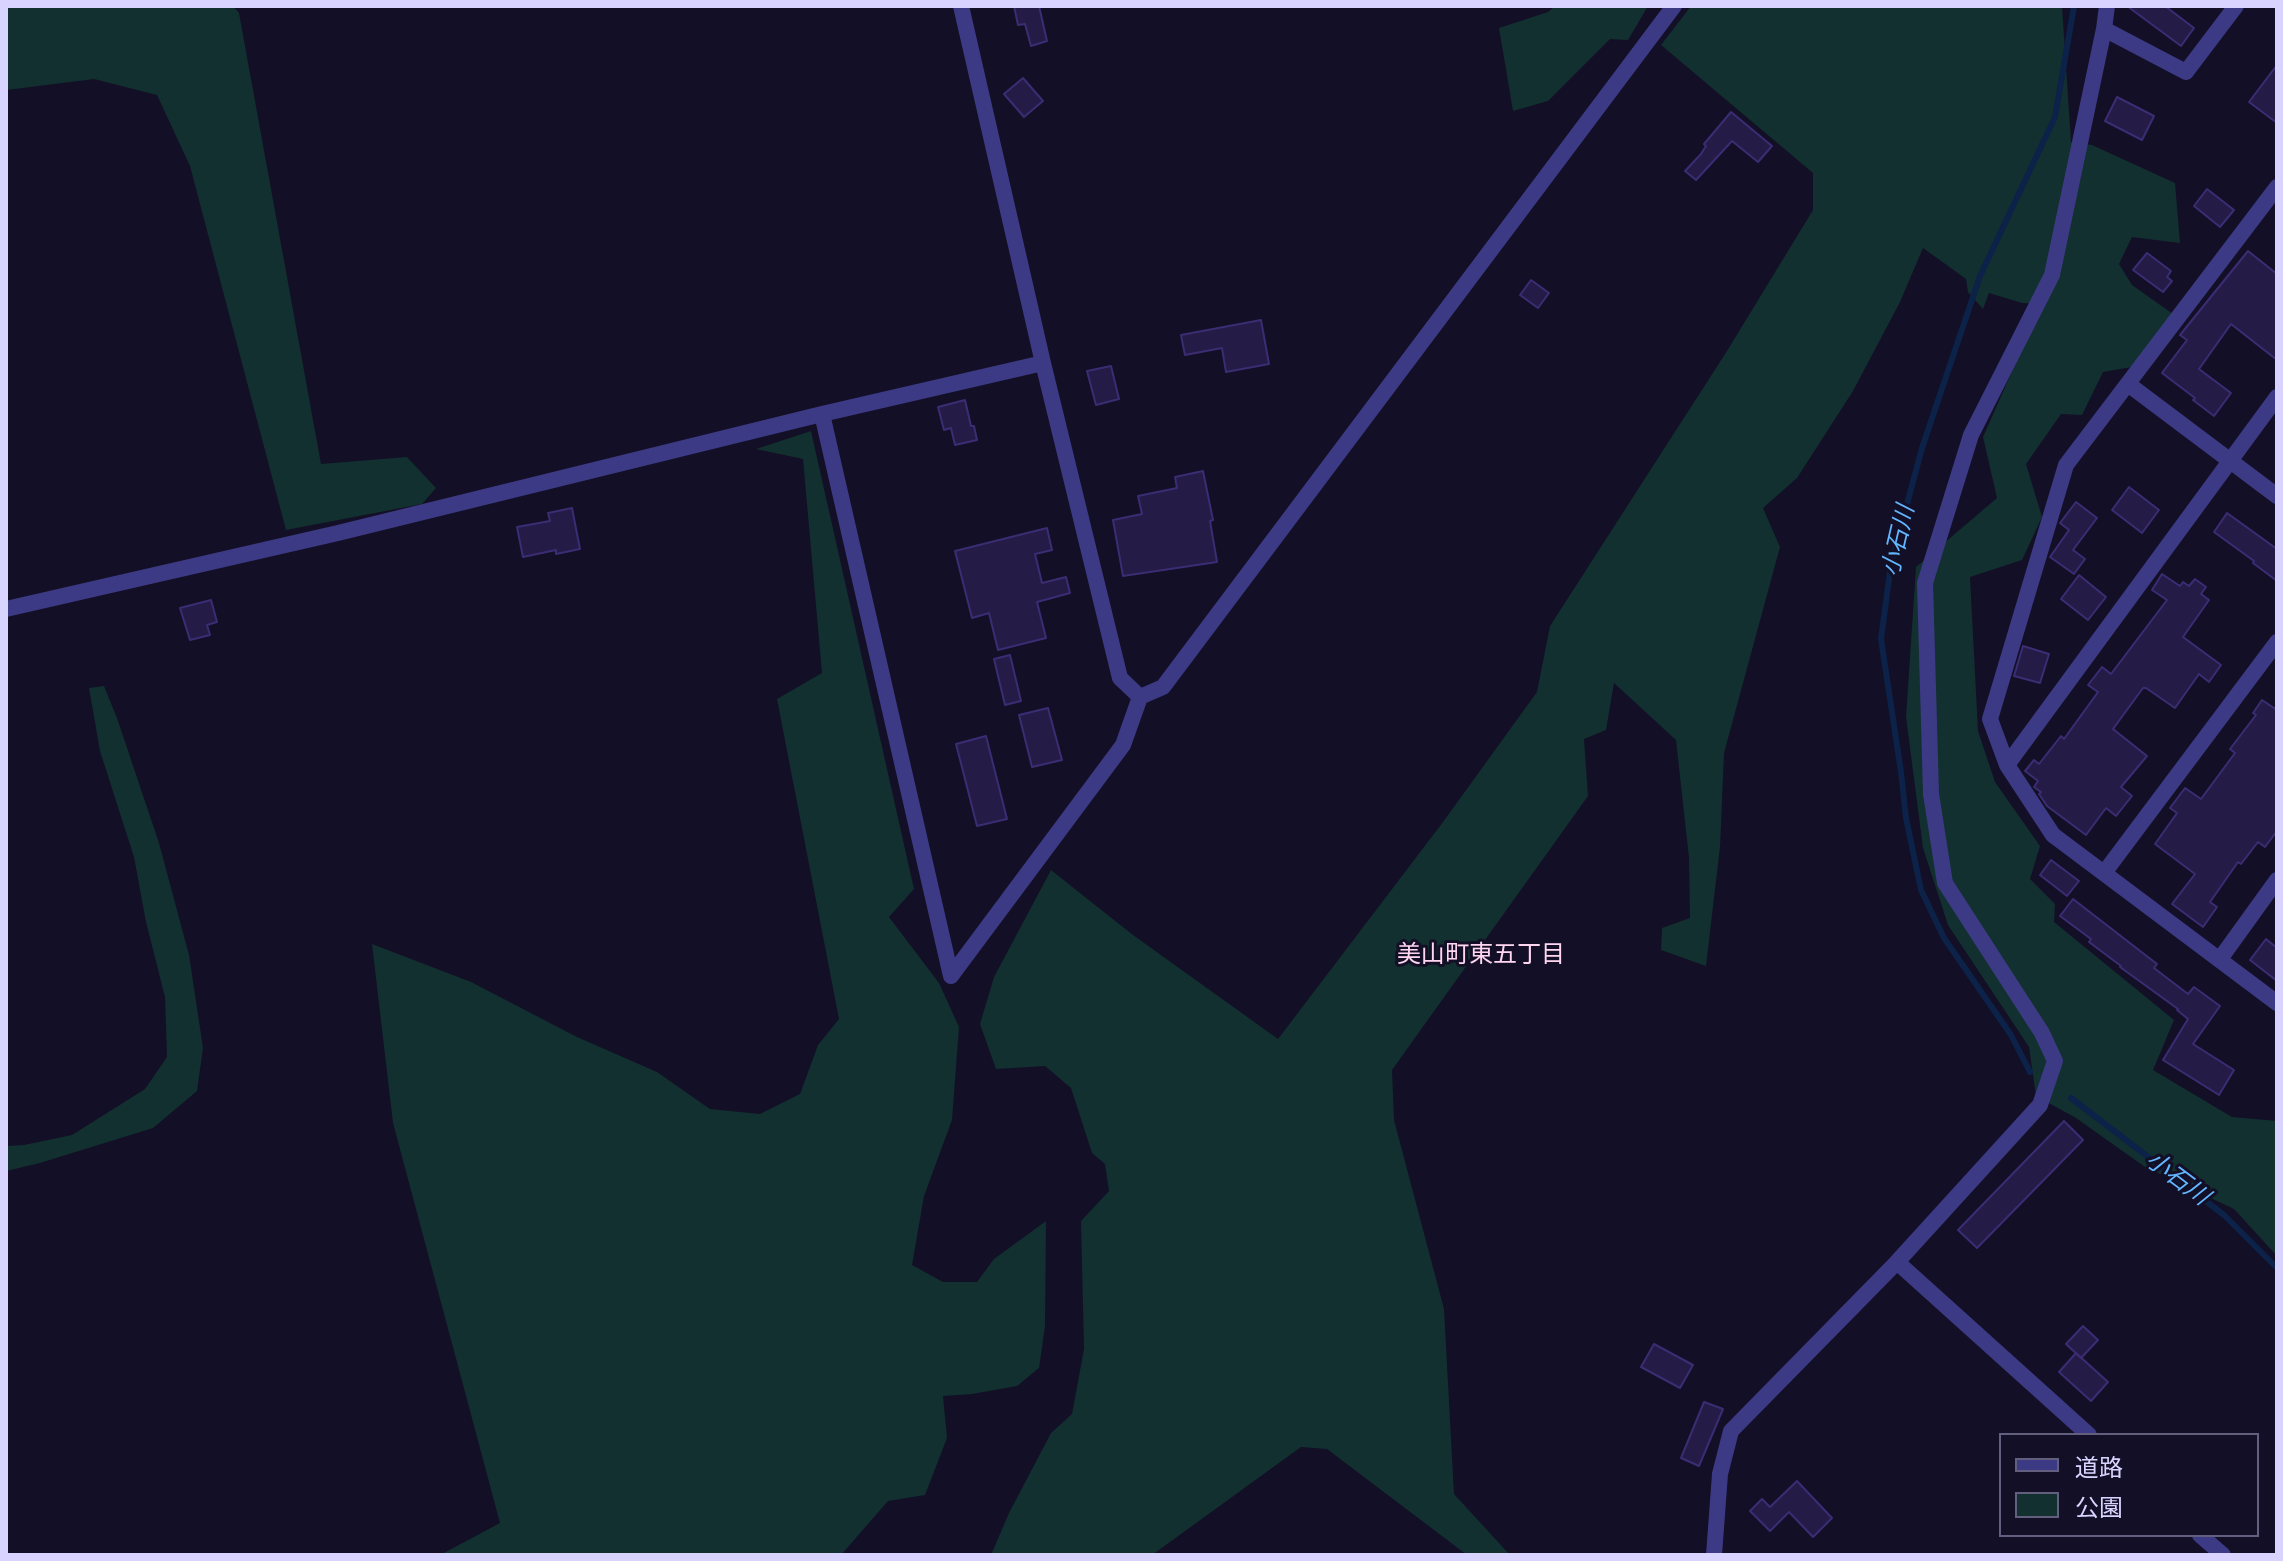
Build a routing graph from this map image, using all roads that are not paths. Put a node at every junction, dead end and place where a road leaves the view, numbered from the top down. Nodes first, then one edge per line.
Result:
1 (961, 6) edge
2 (1674, 6) edge
3 (2107, 6) edge
4 (2236, 6) edge
5 (2104, 29) junction
6 (2277, 187) edge
7 (1043, 363) junction
8 (2128, 384) junction
9 (2277, 397) edge
10 (822, 414) junction
11 (2229, 461) junction
12 (2277, 496) edge
13 (6, 609) edge
14 (2277, 642) edge
15 (1140, 697) junction
16 (2007, 765) junction
17 (2104, 873) junction
18 (2277, 880) edge
19 (2220, 959) junction
20 (2277, 1003) edge
21 (1897, 1262) junction
22 (2087, 1433) edge
23 (2202, 1537) edge
24 (1714, 1555) edge
25 (2223, 1555) edge

1 - 7 street
2 - 15 street
3 - 5 street
4 - 5 street
5 - 21 street
6 - 8 street
7 - 10 street
7 - 15 street
8 - 11 street
8 - 16 street
9 - 11 street
10 - 13 street
10 - 15 street
11 - 12 street
11 - 16 street
14 - 17 street
16 - 17 street
17 - 19 street
18 - 19 street
19 - 20 street
21 - 22 street
21 - 24 street
23 - 25 street

